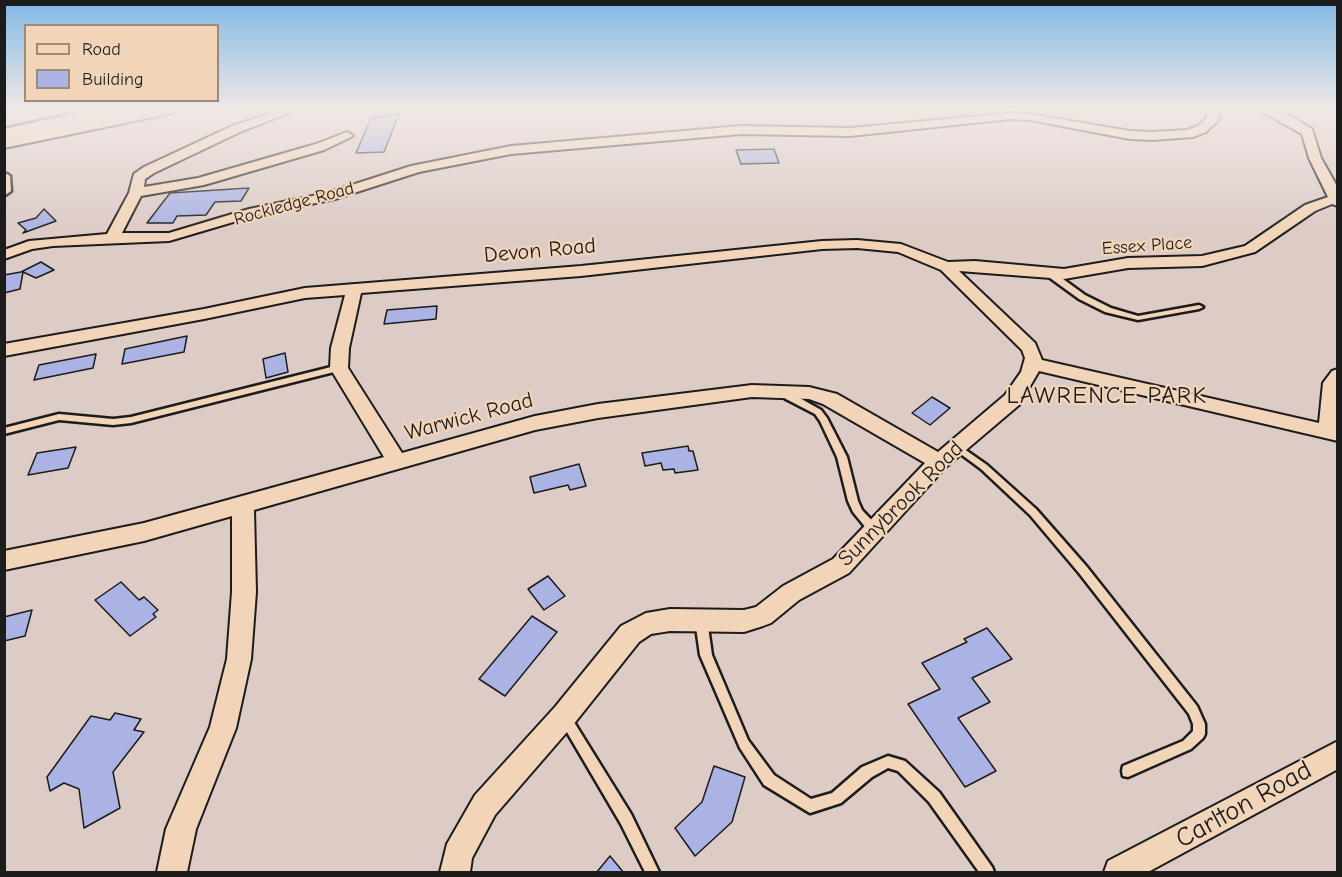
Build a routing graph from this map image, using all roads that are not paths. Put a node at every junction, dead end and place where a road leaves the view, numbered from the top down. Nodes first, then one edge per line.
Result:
1 (192, 150) edge
2 (310, 150) edge
3 (513, 150) edge
4 (1313, 150) edge
5 (7, 176) dead end
6 (136, 193) junction
7 (4, 194) edge
8 (1335, 194) edge
9 (113, 237) junction
10 (4, 255) edge
11 (946, 267) junction
12 (1049, 273) junction
13 (354, 289) junction
14 (1199, 307) dead end
15 (4, 350) edge
16 (1033, 364) junction
17 (339, 368) junction
18 (1338, 375) edge
19 (782, 391) junction
20 (4, 432) edge
21 (1333, 432) edge
22 (948, 454) junction
23 (397, 460) junction
24 (243, 505) junction
25 (875, 531) junction
26 (4, 561) edge
27 (701, 620) junction
28 (564, 716) junction
29 (1338, 754) edge
30 (1128, 771) dead end
31 (172, 873) edge
32 (454, 873) edge
33 (652, 873) edge
34 (987, 873) edge
35 (1119, 873) edge

1 - 6 street
2 - 6 street
3 - 9 street, Rockledge Road
4 - 8 street
5 - 7 lane
6 - 9 street
8 - 12 street, Essex Place
9 - 10 street, Rockledge Road
11 - 12 street, Essex Place
11 - 13 street, Devon Road
11 - 16 street, Devon Road
12 - 14 lane
13 - 15 street, Devon Road
13 - 17 street
16 - 21 street
16 - 22 street, Sunnybrook Road
17 - 20 lane
17 - 23 street
18 - 21 street
19 - 22 street, Warwick Road
19 - 23 street, Warwick Road
19 - 25 lane
22 - 25 street, Sunnybrook Road
22 - 30 lane
23 - 24 street, Warwick Road
24 - 26 street, Warwick Road
24 - 31 street
25 - 27 street, Sunnybrook Road
27 - 28 street, Sunnybrook Road
27 - 34 lane
28 - 32 street, Sunnybrook Road
28 - 33 lane
29 - 35 street, Carlton Road

